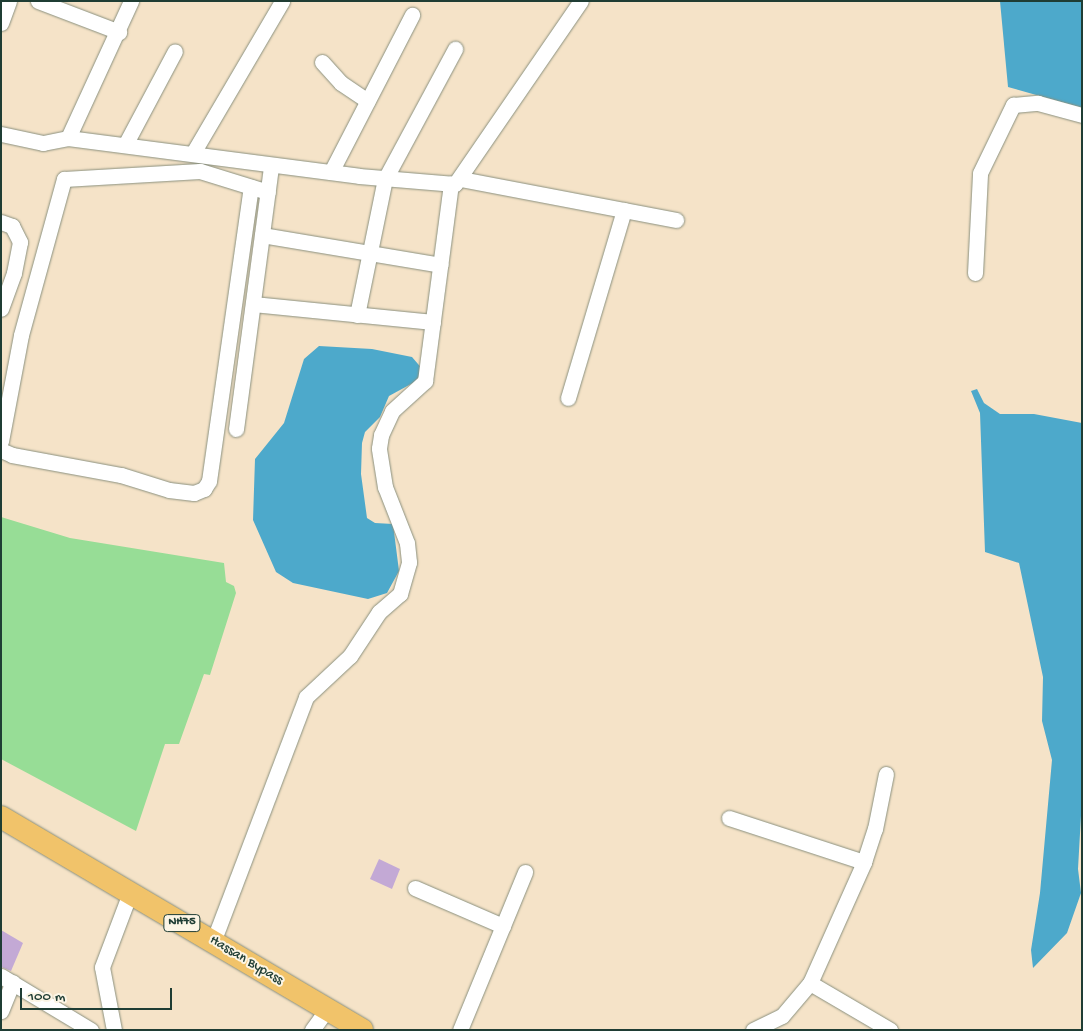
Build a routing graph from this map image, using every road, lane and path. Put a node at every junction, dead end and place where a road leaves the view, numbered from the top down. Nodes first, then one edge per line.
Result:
1 (10, 1) edge
2 (38, 1) edge
3 (132, 1) edge
4 (282, 1) edge
5 (580, 1) edge
6 (412, 15) dead end
7 (1, 23) edge
8 (119, 32) junction
9 (455, 49) dead end
10 (175, 51) dead end
11 (322, 62) dead end
12 (368, 101) junction
13 (1082, 115) edge
14 (1, 134) edge
15 (68, 138) junction
16 (125, 144) junction
17 (193, 153) junction
18 (272, 164) junction
19 (331, 172) junction
20 (385, 179) junction
21 (456, 181) junction
22 (251, 187) junction
23 (268, 192) junction
24 (624, 210) junction
25 (676, 220) dead end
26 (1, 222) edge
27 (262, 235) junction
28 (369, 253) junction
29 (441, 266) junction
30 (974, 272) dead end
31 (253, 304) junction
32 (1, 309) edge
33 (357, 315) junction
34 (433, 322) junction
35 (568, 398) dead end
36 (236, 429) dead end
37 (1, 441) edge
38 (1, 450) edge
39 (886, 774) dead end
40 (1, 817) edge
41 (729, 818) dead end
42 (864, 862) junction
43 (525, 872) dead end
44 (415, 888) dead end
45 (130, 893) junction
46 (503, 926) junction
47 (213, 942) junction
48 (7, 979) edge
49 (810, 983) junction
50 (327, 1009) junction
51 (1, 1011) edge
52 (91, 1030) edge
53 (114, 1030) edge
54 (312, 1030) edge
55 (362, 1030) edge
56 (460, 1030) edge
57 (753, 1030) edge
58 (890, 1030) edge

1 - 7 street
2 - 8 street
3 - 8 street
4 - 17 street
5 - 21 street
6 - 12 street
8 - 15 street
9 - 20 street
10 - 16 street
11 - 12 street
12 - 19 street
13 - 30 street
14 - 15 street
15 - 16 street
16 - 17 street
17 - 18 street
18 - 19 street
18 - 23 street
19 - 20 street
20 - 21 street
20 - 28 street
21 - 24 street
21 - 29 street
22 - 23 street
22 - 37 street
22 - 38 street
23 - 27 street
24 - 25 street
24 - 35 street
26 - 32 street
27 - 28 street
27 - 31 street
28 - 29 street
28 - 33 street
29 - 34 street
31 - 33 street
31 - 36 street
33 - 34 street
34 - 47 street
39 - 42 street
40 - 45 highway, Hassan Bypass / NH75
41 - 42 street
42 - 49 street
43 - 46 street
44 - 46 street
45 - 47 highway, Hassan Bypass / NH75
45 - 53 street
46 - 56 street
47 - 50 highway, Hassan Bypass / NH75
48 - 51 street
48 - 52 street
49 - 57 street
49 - 58 street
50 - 54 street
50 - 55 highway, Hassan Bypass / NH75

